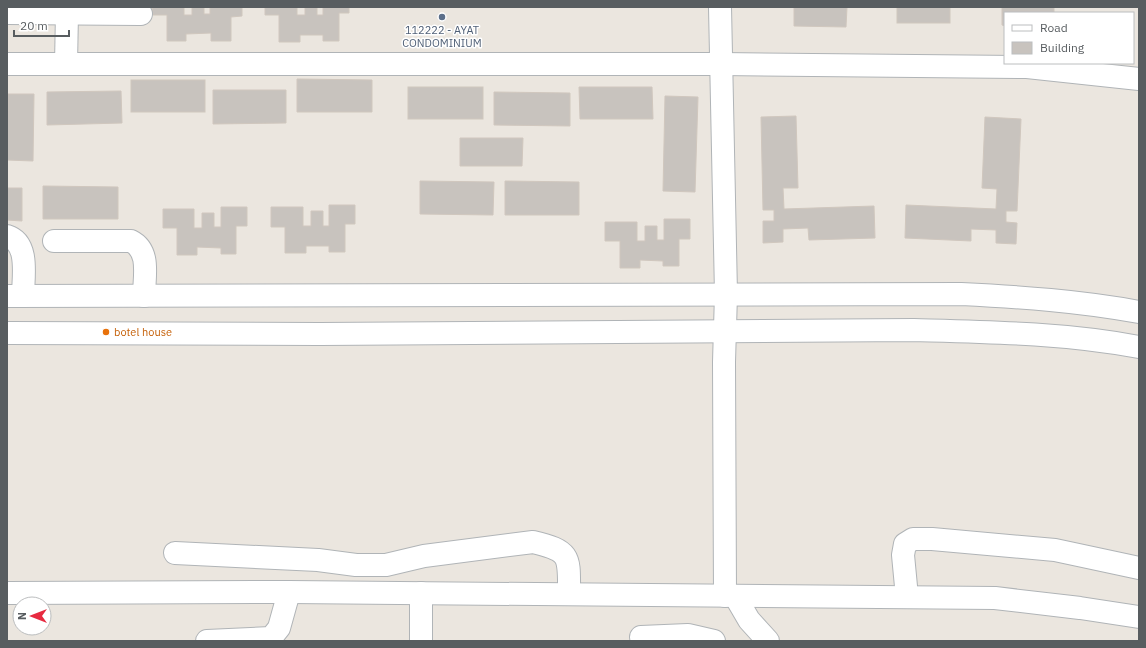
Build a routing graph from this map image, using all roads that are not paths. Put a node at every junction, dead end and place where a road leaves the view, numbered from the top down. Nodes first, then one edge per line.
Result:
1 (720, 7) edge
2 (7, 13) edge
3 (67, 13) junction
4 (141, 14) dead end
5 (7, 64) edge
6 (66, 64) junction
7 (720, 64) junction
8 (1139, 79) edge
9 (7, 236) edge
10 (54, 241) dead end
11 (726, 294) junction
12 (15, 296) edge
13 (144, 296) junction
14 (1139, 312) edge
15 (725, 331) junction
16 (7, 333) edge
17 (1139, 348) edge
18 (175, 553) dead end
19 (1139, 568) edge
20 (289, 592) junction
21 (7, 593) edge
22 (421, 593) junction
23 (569, 594) junction
24 (730, 596) junction
25 (907, 597) junction
26 (1139, 617) edge
27 (641, 637) dead end
28 (207, 641) edge
29 (421, 641) edge
30 (714, 641) edge
31 (768, 641) edge

1 - 7 street
2 - 3 street
3 - 4 street
3 - 6 street
5 - 6 street
6 - 7 street
7 - 8 street
7 - 11 street
9 - 12 street
10 - 13 street
11 - 13 street
11 - 14 street
11 - 15 street
12 - 13 street
15 - 16 street
15 - 17 street
15 - 24 street
18 - 23 street
19 - 25 street
20 - 21 street
20 - 22 street
20 - 28 street
22 - 23 street
22 - 29 street
23 - 24 street
24 - 25 street
24 - 31 street
25 - 26 street
27 - 30 street

